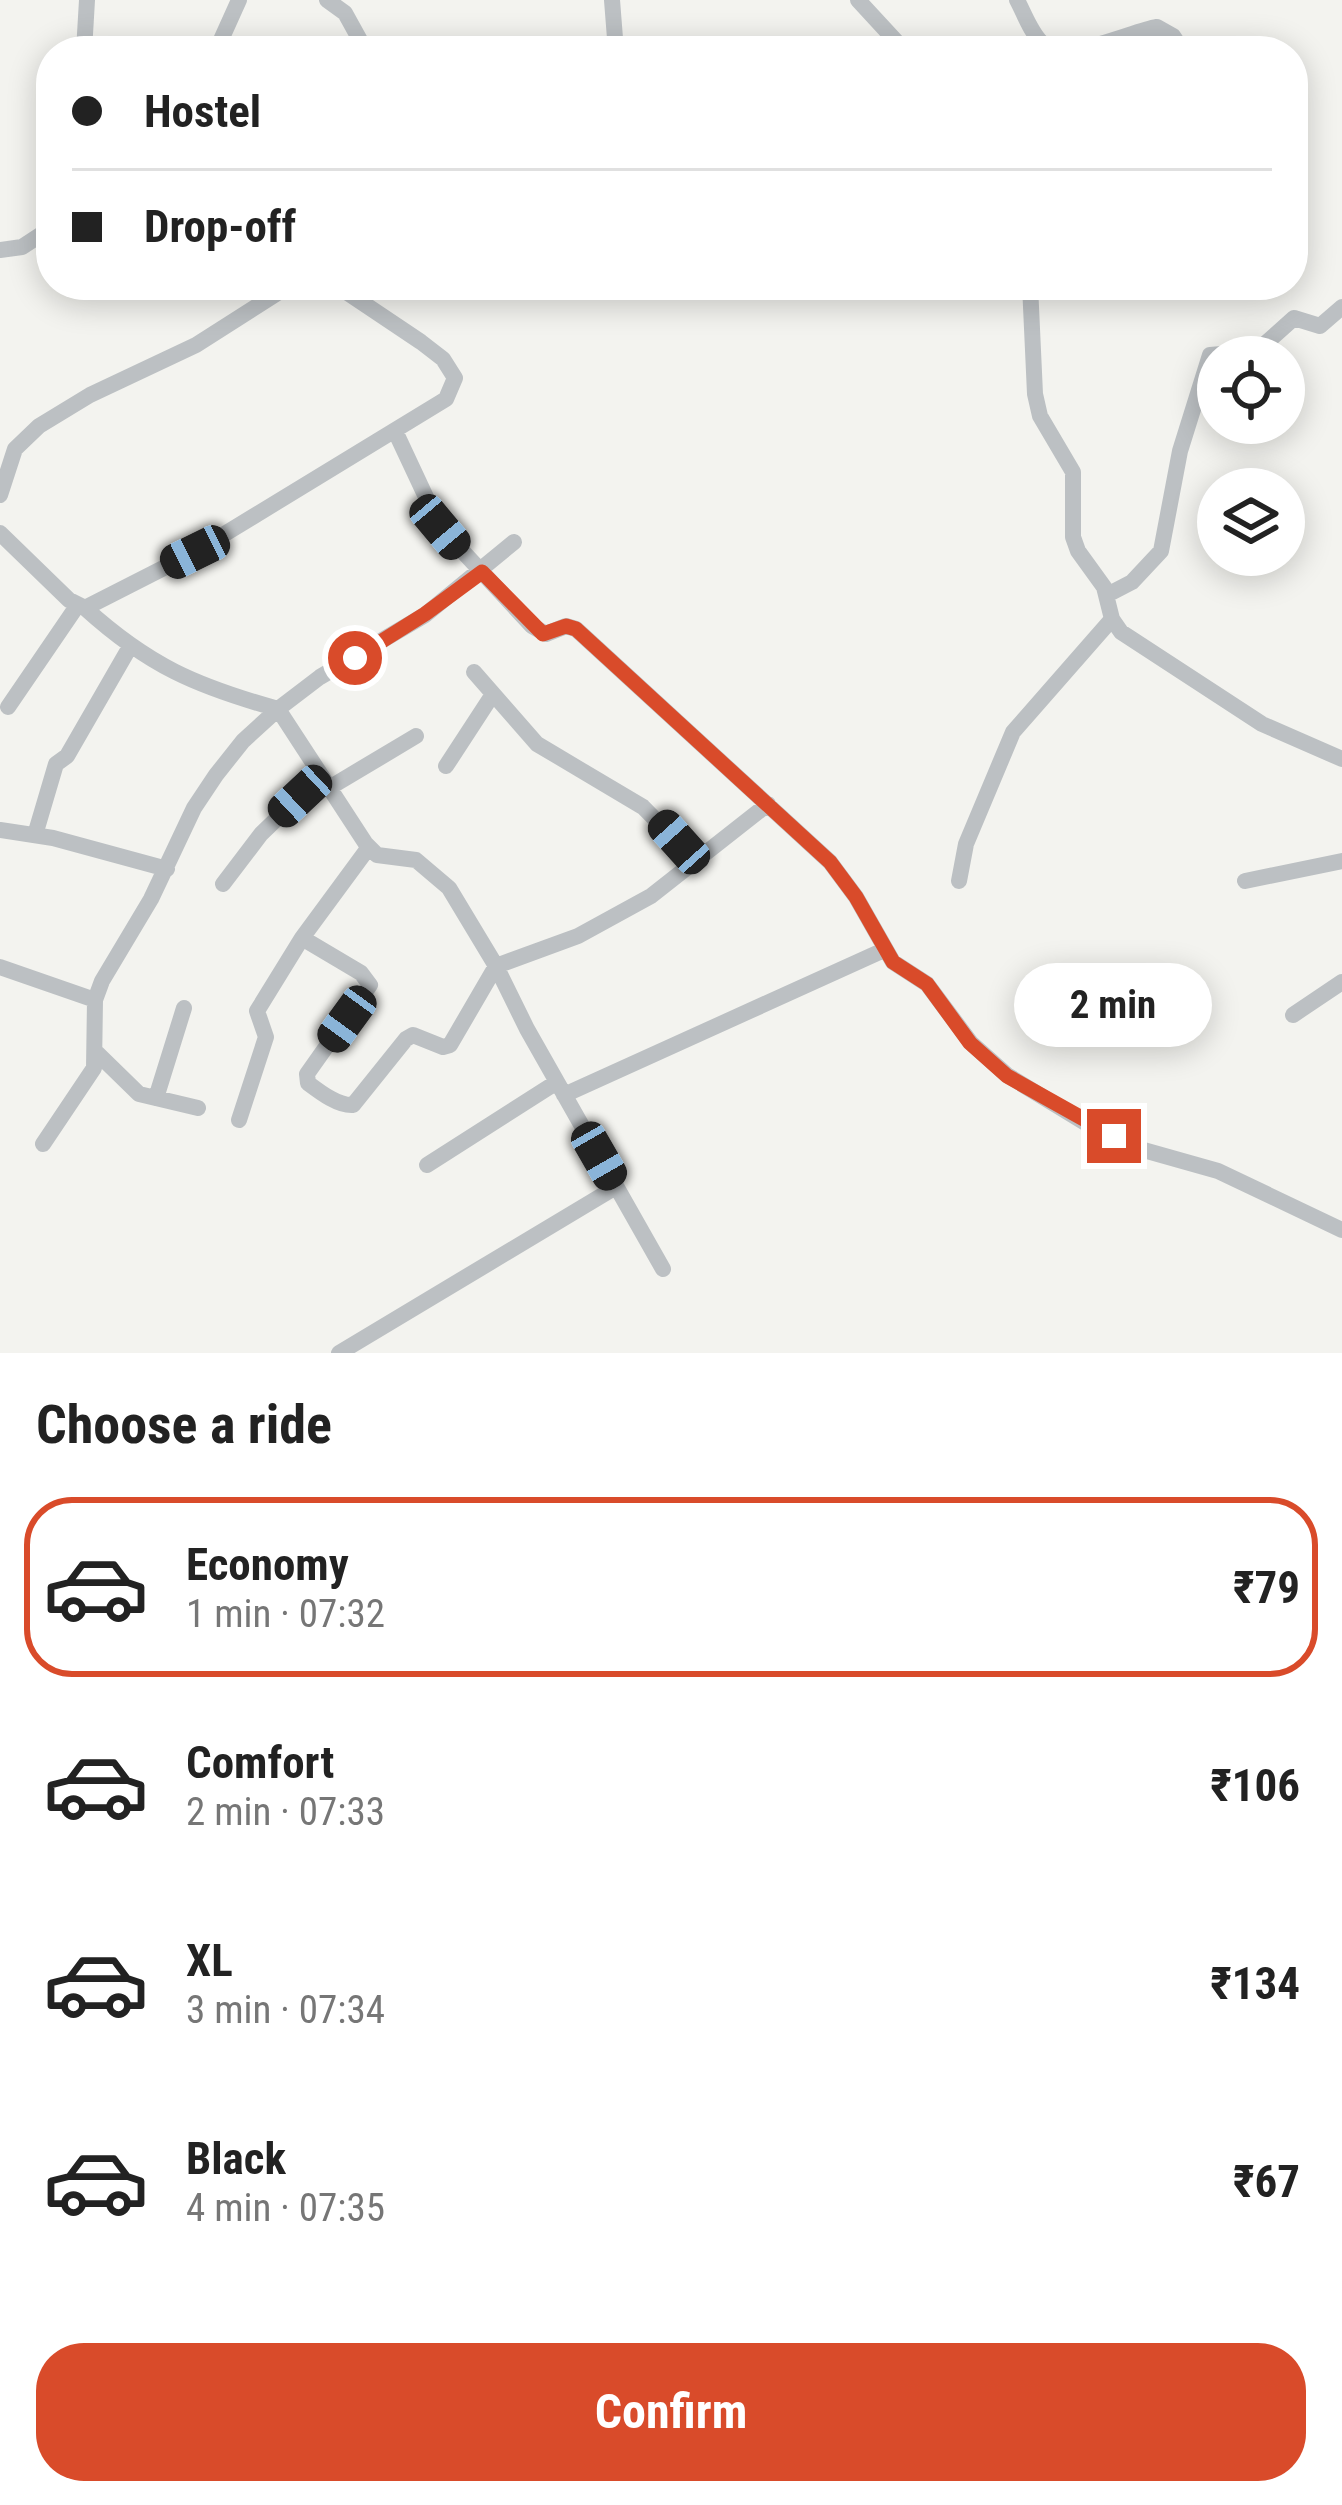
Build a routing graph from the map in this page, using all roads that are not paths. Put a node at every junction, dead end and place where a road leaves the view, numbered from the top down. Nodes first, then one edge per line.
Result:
1 (86, 0) edge
2 (239, 0) edge
3 (612, 0) edge
4 (858, 0) edge
5 (1017, 0) edge
6 (338, 2) edge
7 (85, 36) edge
8 (223, 36) edge
9 (357, 36) edge
10 (615, 36) edge
11 (891, 36) edge
12 (1038, 36) edge
13 (1123, 36) edge
14 (1173, 36) edge
15 (36, 238) edge
16 (0, 250) edge
17 (266, 300) edge
18 (359, 300) edge
19 (1031, 300) edge
20 (1342, 307) edge
21 (396, 433) junction
22 (0, 495) edge
23 (0, 532) edge
24 (514, 542) dead end
25 (482, 572) junction
26 (1107, 595) junction
27 (81, 607) junction
28 (1112, 619) junction
29 (131, 645) junction
30 (474, 672) dead end
31 (493, 694) junction
32 (8, 707) dead end
33 (278, 709) junction
34 (416, 736) dead end
35 (1342, 759) edge
36 (446, 766) dead end
37 (325, 782) junction
38 (768, 804) junction
39 (0, 830) edge
40 (35, 835) junction
41 (369, 848) junction
42 (696, 861) junction
43 (1342, 861) edge
44 (166, 869) junction
45 (959, 880) dead end
46 (1245, 880) dead end
47 (224, 884) dead end
48 (302, 938) junction
49 (884, 950) junction
50 (496, 966) junction
51 (0, 967) edge
52 (1342, 982) edge
53 (95, 1000) junction
54 (184, 1008) dead end
55 (1294, 1015) dead end
56 (97, 1053) junction
57 (560, 1088) junction
58 (156, 1098) junction
59 (198, 1108) dead end
60 (239, 1120) dead end
61 (43, 1144) dead end
62 (427, 1165) dead end
63 (616, 1187) junction
64 (1342, 1231) edge
65 (663, 1269) dead end
66 (339, 1353) edge

1 - 7 street
2 - 8 street
3 - 10 street
4 - 11 street
5 - 12 street
6 - 9 street
13 - 14 street
15 - 16 street
17 - 22 street
18 - 21 street
19 - 26 street
20 - 26 street
21 - 25 street
21 - 27 street
23 - 27 street
24 - 25 street
25 - 33 street
25 - 38 street
26 - 28 street
27 - 29 street
27 - 32 street
28 - 35 street
28 - 45 street
29 - 33 street
29 - 40 street
30 - 31 street
31 - 36 street
31 - 42 street
33 - 37 street
33 - 44 street
34 - 37 street
37 - 41 street
37 - 47 street
38 - 42 street
38 - 49 street
39 - 40 street
40 - 44 street
41 - 48 street
41 - 50 street
42 - 50 street
43 - 46 street
44 - 53 street
48 - 50 street
48 - 60 street
49 - 57 street
49 - 64 street
50 - 57 street
51 - 53 street
52 - 55 street
53 - 56 street
54 - 58 street
56 - 58 street
56 - 61 street
57 - 62 street
57 - 63 street
58 - 59 street
63 - 65 street
63 - 66 street

